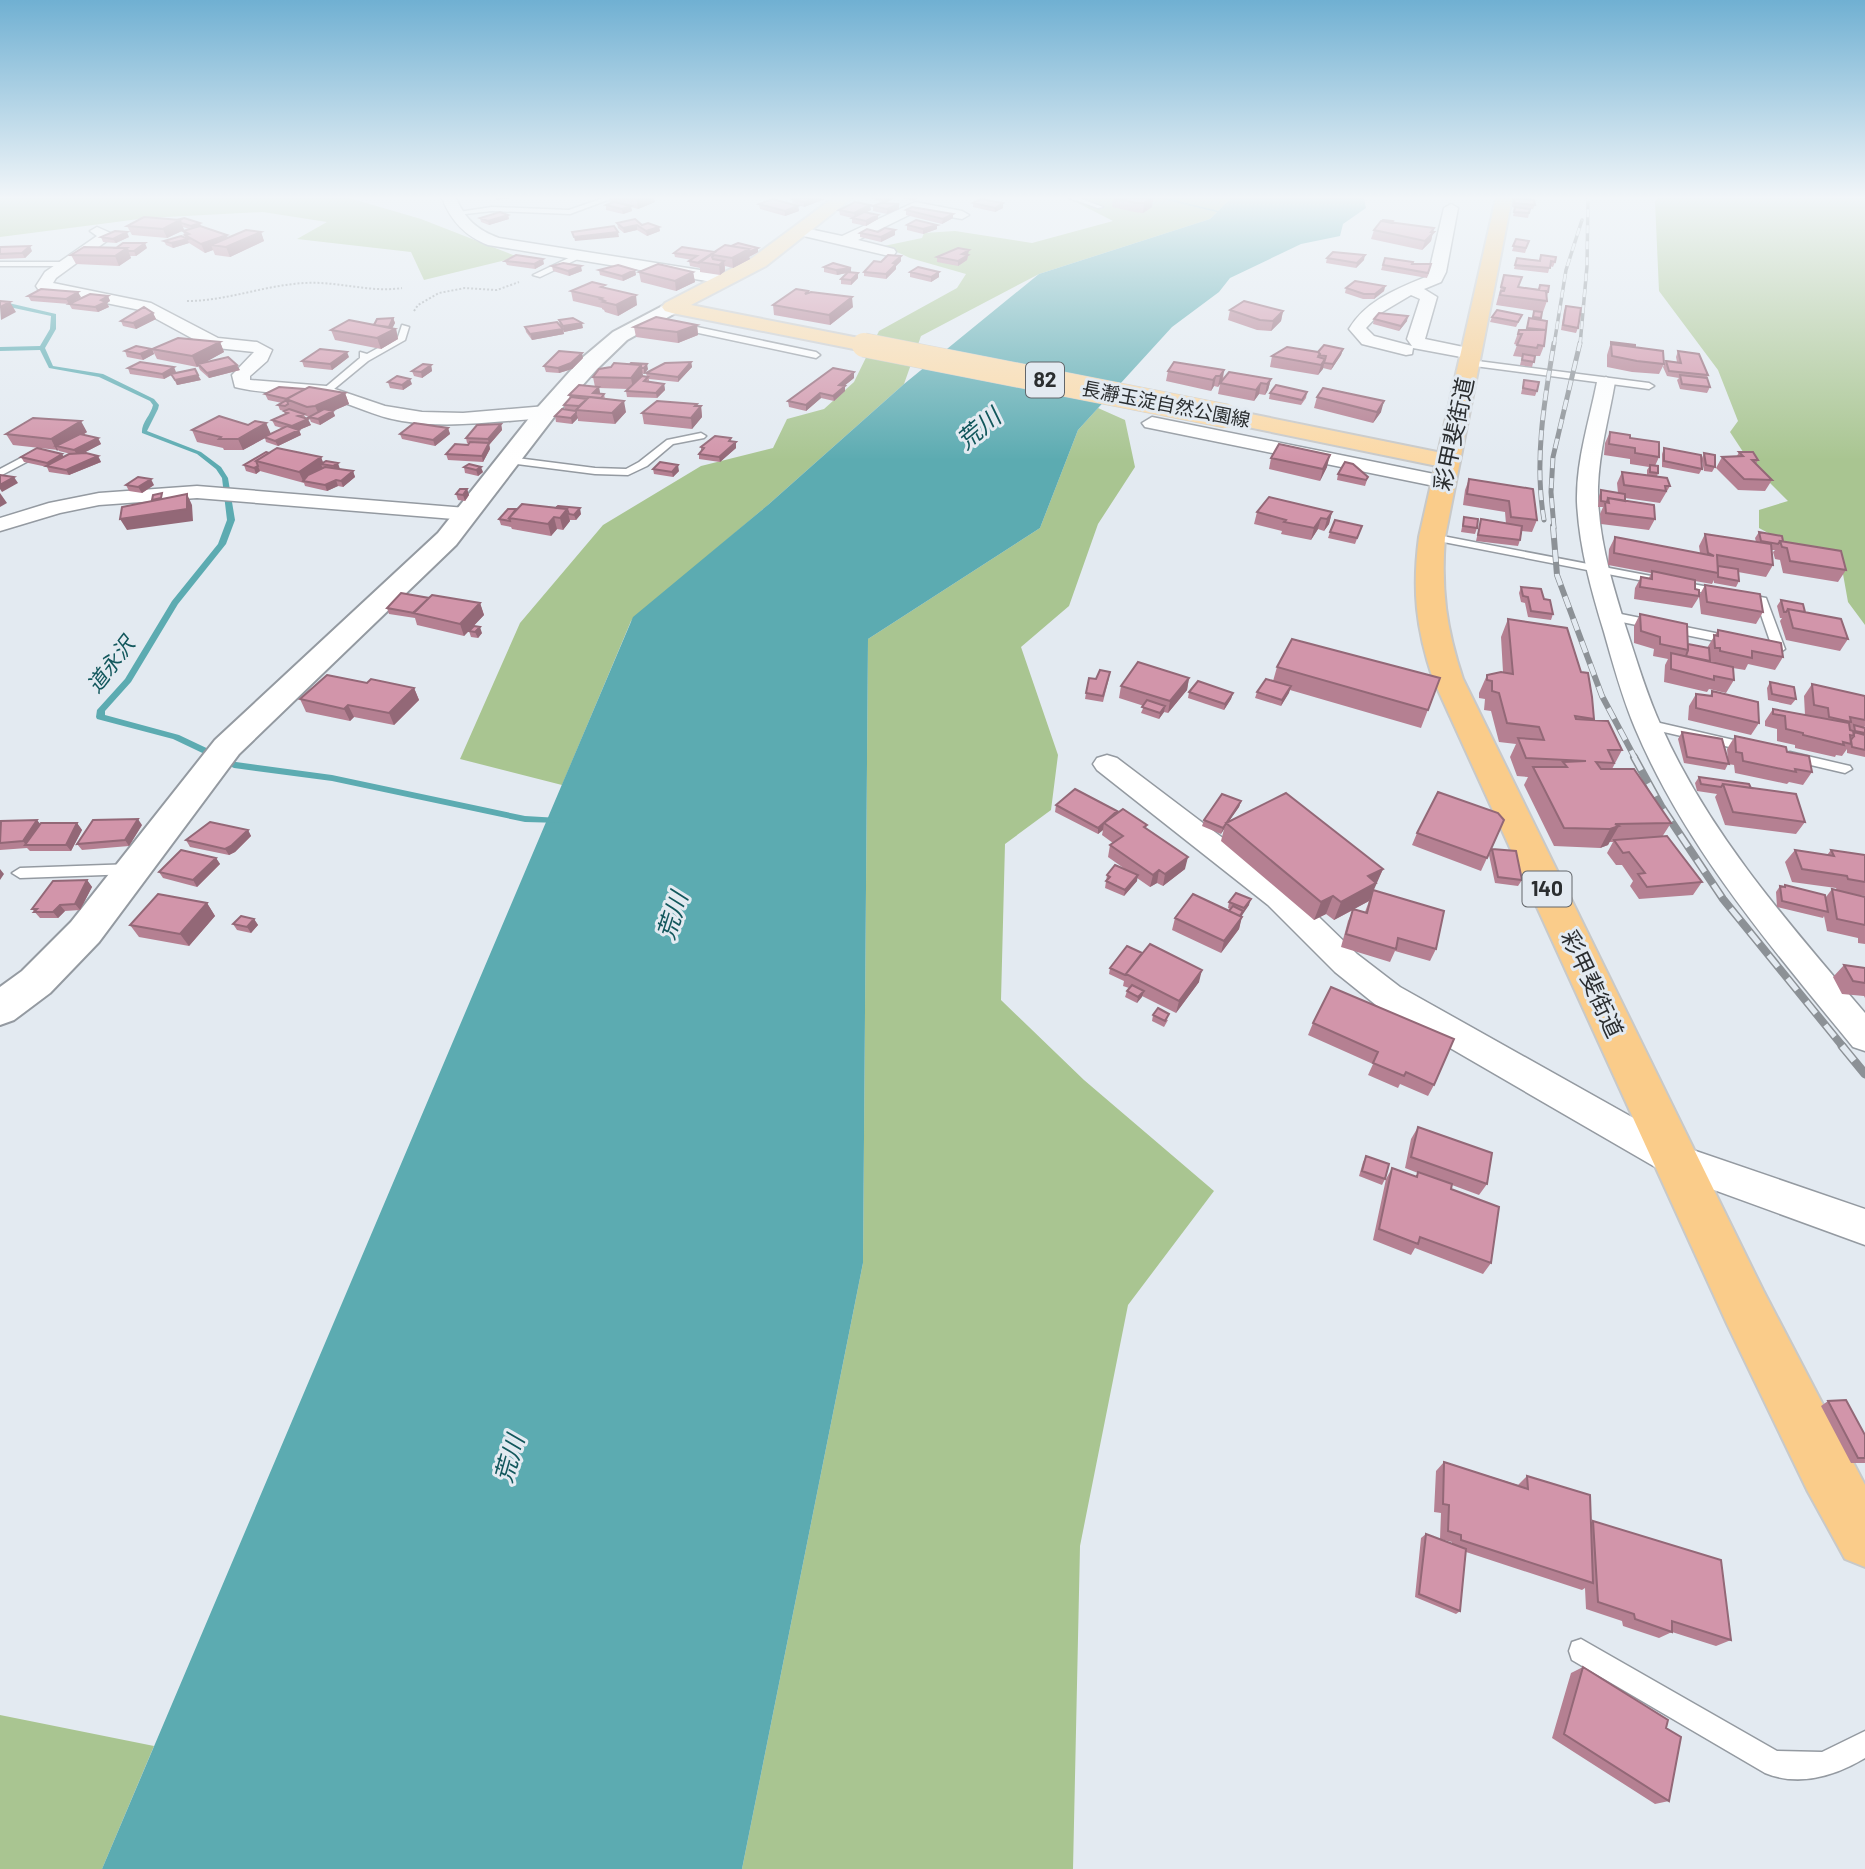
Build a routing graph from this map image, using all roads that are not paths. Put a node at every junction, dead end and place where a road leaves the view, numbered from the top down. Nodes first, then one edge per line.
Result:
1 (44, 285) edge
2 (715, 285) edge
3 (1420, 285) edge
4 (1486, 285) edge
5 (1411, 289) junction
6 (664, 318) junction
7 (405, 327) road end
8 (1406, 350) dead end
9 (816, 355) dead end
10 (1471, 358) junction
11 (1606, 382) junction
12 (1649, 386) dead end
13 (325, 392) junction
14 (1224, 407) junction
15 (546, 412) junction
16 (1152, 423) dead end
17 (1197, 432) junction
18 (701, 436) dead end
19 (34, 454) edge
20 (509, 460) junction
21 (1445, 472) junction
22 (0, 473) edge
23 (466, 514) junction
24 (0, 525) edge
25 (1432, 537) junction
26 (1598, 568) junction
27 (1611, 616) junction
28 (1647, 724) junction
29 (1107, 764) dead end
30 (1845, 769) dead end
31 (133, 869) junction
32 (20, 873) dead end
33 (0, 1009) edge
34 (1865, 1037) edge
35 (1675, 1160) junction
36 (1865, 1227) edge
37 (1865, 1539) edge
38 (1581, 1651) dead end
39 (1865, 1744) edge

1 - 13 street
2 - 6 main road
3 - 5 street
4 - 10 highway, 彩甲斐街道 / 140
5 - 8 street
5 - 10 street
6 - 9 lane
6 - 14 main road, 長瀞玉淀自然公園線 / 82, bridge
6 - 15 street
7 - 13 lane
10 - 11 lane
10 - 21 highway, 彩甲斐街道 / 140
11 - 12 lane
11 - 26 street
13 - 15 street
14 - 17 street
14 - 21 main road, 長瀞玉淀自然公園線 / 82
15 - 20 street
16 - 17 street
17 - 21 street
18 - 20 lane
19 - 22 lane
20 - 23 street
21 - 25 highway, 彩甲斐街道 / 140
23 - 24 street
23 - 31 street
25 - 26 lane
25 - 35 highway, 彩甲斐街道 / 140
26 - 27 street
26 - 27 lane
27 - 28 street
28 - 30 lane
28 - 34 street
29 - 35 street
31 - 32 lane
31 - 33 street
35 - 36 street
35 - 37 highway, 彩甲斐街道 / 140
38 - 39 lane

